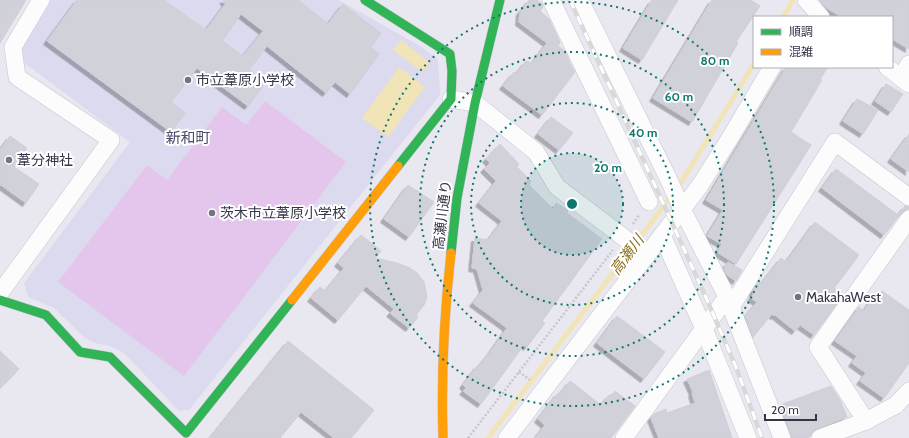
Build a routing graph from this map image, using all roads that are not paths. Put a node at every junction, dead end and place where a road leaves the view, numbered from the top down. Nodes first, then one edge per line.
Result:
1 (41, 0) edge
2 (365, 0) edge
3 (500, 0) edge
4 (551, 0) edge
5 (580, 0) edge
6 (807, 4) edge
7 (820, 16) edge
8 (771, 68) edge
9 (889, 68) edge
10 (906, 75) edge
11 (451, 99) junction
12 (475, 103) junction
13 (909, 197) edge
14 (649, 202) dead end
15 (681, 206) junction
16 (909, 219) edge
17 (662, 236) junction
18 (645, 253) junction
19 (0, 293) edge
20 (0, 300) edge
21 (729, 302) junction
22 (704, 329) junction
23 (909, 391) edge
24 (866, 421) junction
25 (190, 435) edge
26 (630, 435) edge
27 (443, 438) edge
28 (507, 438) edge
29 (748, 438) edge
30 (782, 438) edge
31 (820, 438) edge

1 - 19 street
2 - 11 street
3 - 12 street, 高瀬川通り
4 - 14 street
5 - 15 street
6 - 7 street
8 - 15 street
9 - 10 street
11 - 12 street
11 - 25 street
12 - 18 street
12 - 27 street, 高瀬川通り
13 - 21 street
15 - 17 street
15 - 21 street
16 - 24 street
17 - 18 street
17 - 22 street
18 - 28 street
20 - 25 street
21 - 22 street
21 - 30 street
22 - 26 street
22 - 29 street
23 - 24 street
24 - 31 street

